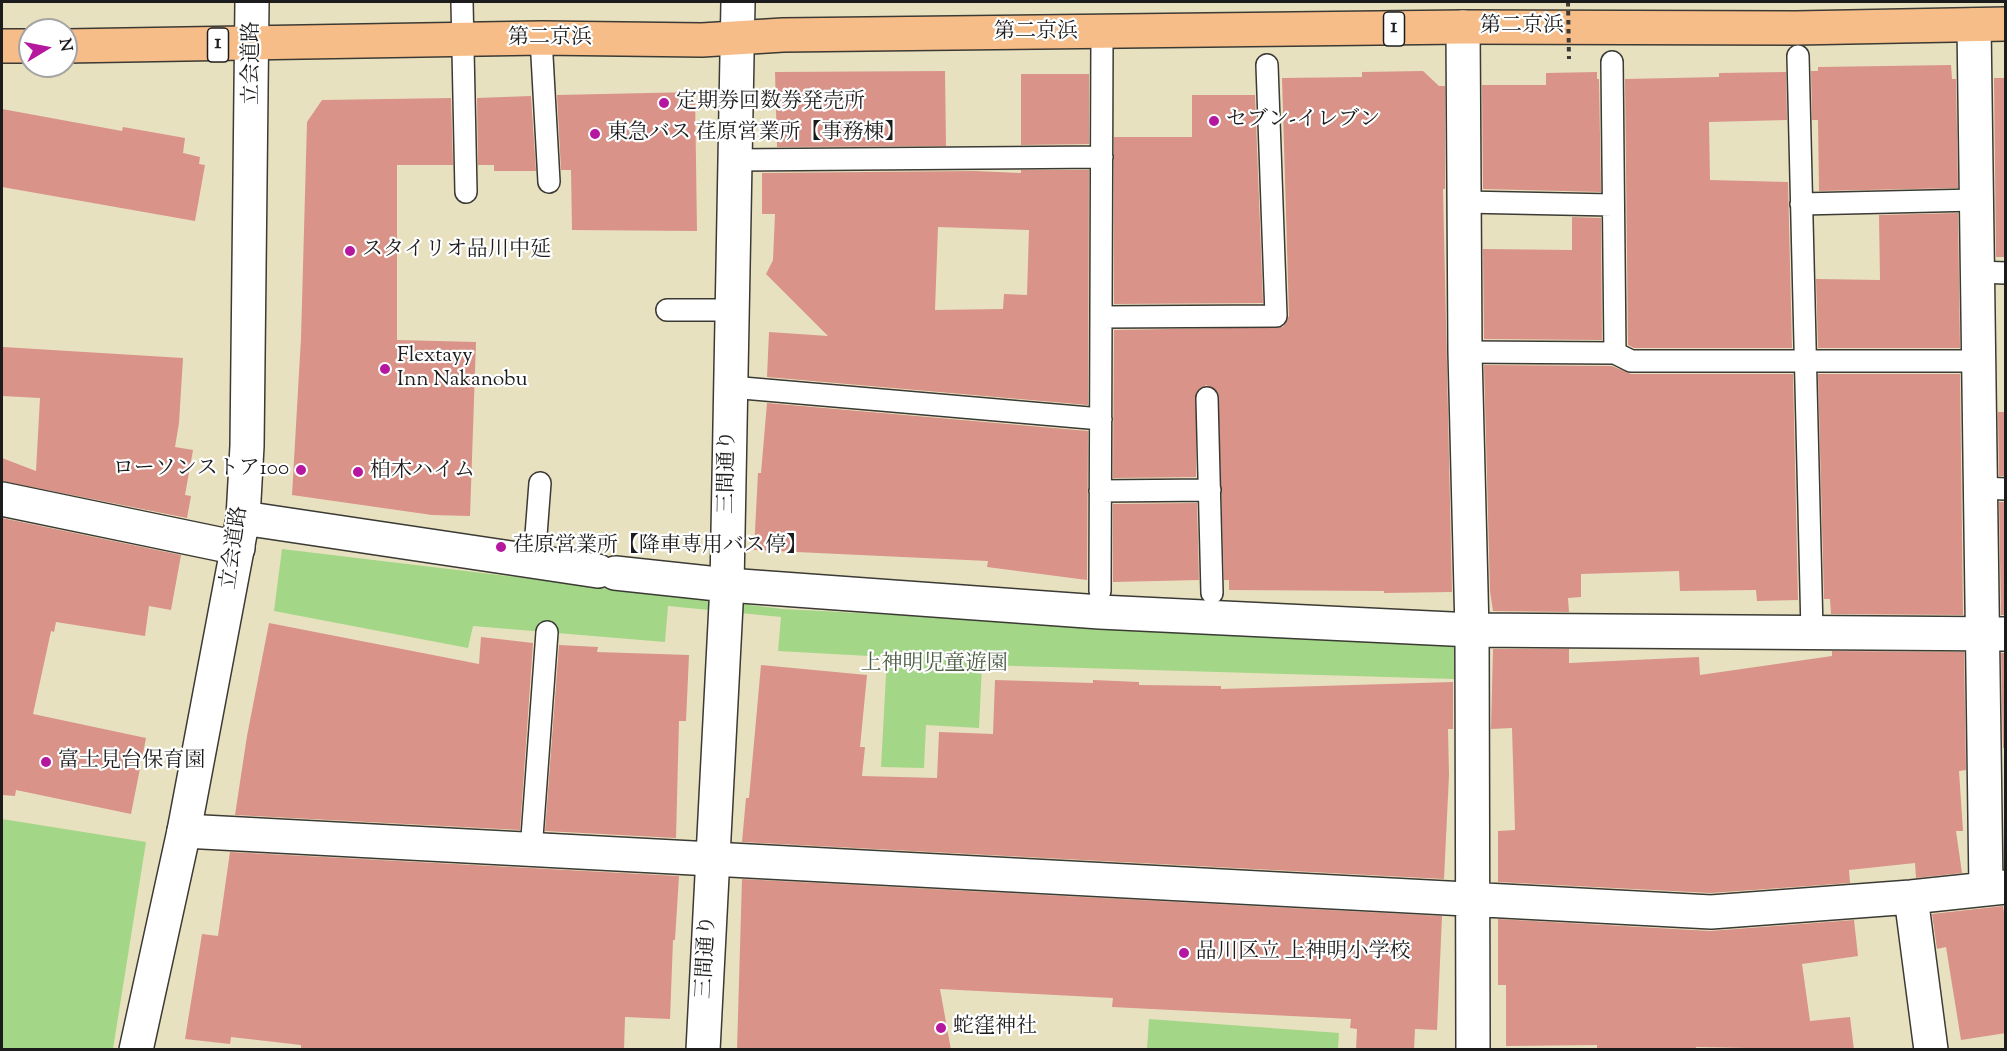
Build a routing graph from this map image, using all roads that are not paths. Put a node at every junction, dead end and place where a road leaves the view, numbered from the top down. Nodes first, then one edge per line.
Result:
1 (252, 2) edge
2 (462, 2) edge
3 (738, 2) edge
4 (2006, 24) edge
5 (1974, 25) junction
6 (1463, 27) junction
7 (1102, 33) junction
8 (541, 38) junction
9 (738, 39) junction
10 (463, 40) junction
11 (253, 45) junction
12 (2, 46) edge
13 (18, 46) edge
14 (78, 46) edge
15 (1798, 56) dead end
16 (1612, 62) dead end
17 (1267, 65) dead end
18 (1102, 157) junction
19 (736, 160) junction
20 (549, 182) dead end
21 (466, 192) dead end
22 (1976, 200) junction
23 (1464, 202) junction
24 (1802, 204) junction
25 (1612, 205) junction
26 (1991, 273) edge
27 (667, 310) dead end
28 (733, 310) junction
29 (1101, 317) junction
30 (1465, 352) junction
31 (1615, 353) junction
32 (1978, 361) junction
33 (1805, 362) junction
34 (731, 387) junction
35 (1207, 398) dead end
36 (1101, 419) junction
37 (540, 483) dead end
38 (1993, 489) edge
39 (1210, 490) junction
40 (1100, 491) junction
41 (2, 499) edge
42 (241, 533) junction
43 (534, 561) junction
44 (727, 585) junction
45 (1100, 591) dead end
46 (1212, 593) dead end
47 (1472, 630) junction
48 (1812, 631) junction
49 (546, 632) dead end
50 (1994, 634) edge
51 (184, 831) junction
52 (531, 851) junction
53 (714, 859) junction
54 (1996, 888) edge
55 (1911, 897) junction
56 (1472, 900) junction
57 (136, 1050) edge
58 (703, 1050) edge
59 (1473, 1050) edge
60 (1931, 1050) edge

1 - 11 street, 立会道路
2 - 10 lane
3 - 9 street, 三間通り
4 - 5 highway, 第二京浜 / 1
5 - 6 highway, 第二京浜 / 1
5 - 22 street
6 - 7 highway, 第二京浜 / 1
6 - 23 street
7 - 9 highway, 第二京浜 / 1
7 - 18 lane
8 - 9 highway, 第二京浜 / 1
8 - 10 highway, 第二京浜 / 1
8 - 20 lane
9 - 19 street, 三間通り
10 - 11 highway, 第二京浜 / 1
10 - 21 lane
11 - 14 highway, 第二京浜 / 1
11 - 42 street, 立会道路
12 - 13 highway
15 - 24 lane
16 - 25 lane
17 - 29 lane
18 - 19 lane
18 - 29 lane
19 - 28 street, 三間通り
22 - 24 lane
22 - 26 street
23 - 25 lane
23 - 30 street
24 - 33 lane
25 - 31 lane
26 - 32 street
27 - 28 lane
28 - 34 street, 三間通り
29 - 36 lane
30 - 31 lane
30 - 47 street
31 - 33 lane
32 - 33 lane
32 - 38 street
33 - 48 lane
34 - 36 lane
34 - 44 street, 三間通り
35 - 39 lane
36 - 40 lane
37 - 43 lane
38 - 50 street
39 - 40 lane
39 - 46 lane
40 - 45 lane
41 - 42 street
42 - 43 street
42 - 51 street, 立会道路
43 - 44 street
44 - 47 street
44 - 53 street, 三間通り
47 - 48 street
47 - 56 street
48 - 50 street
49 - 52 lane
50 - 54 street
51 - 52 street
51 - 57 street, 立会道路
52 - 53 street
53 - 56 street
53 - 58 street, 三間通り
54 - 55 street
55 - 56 street
55 - 60 street
56 - 59 street

